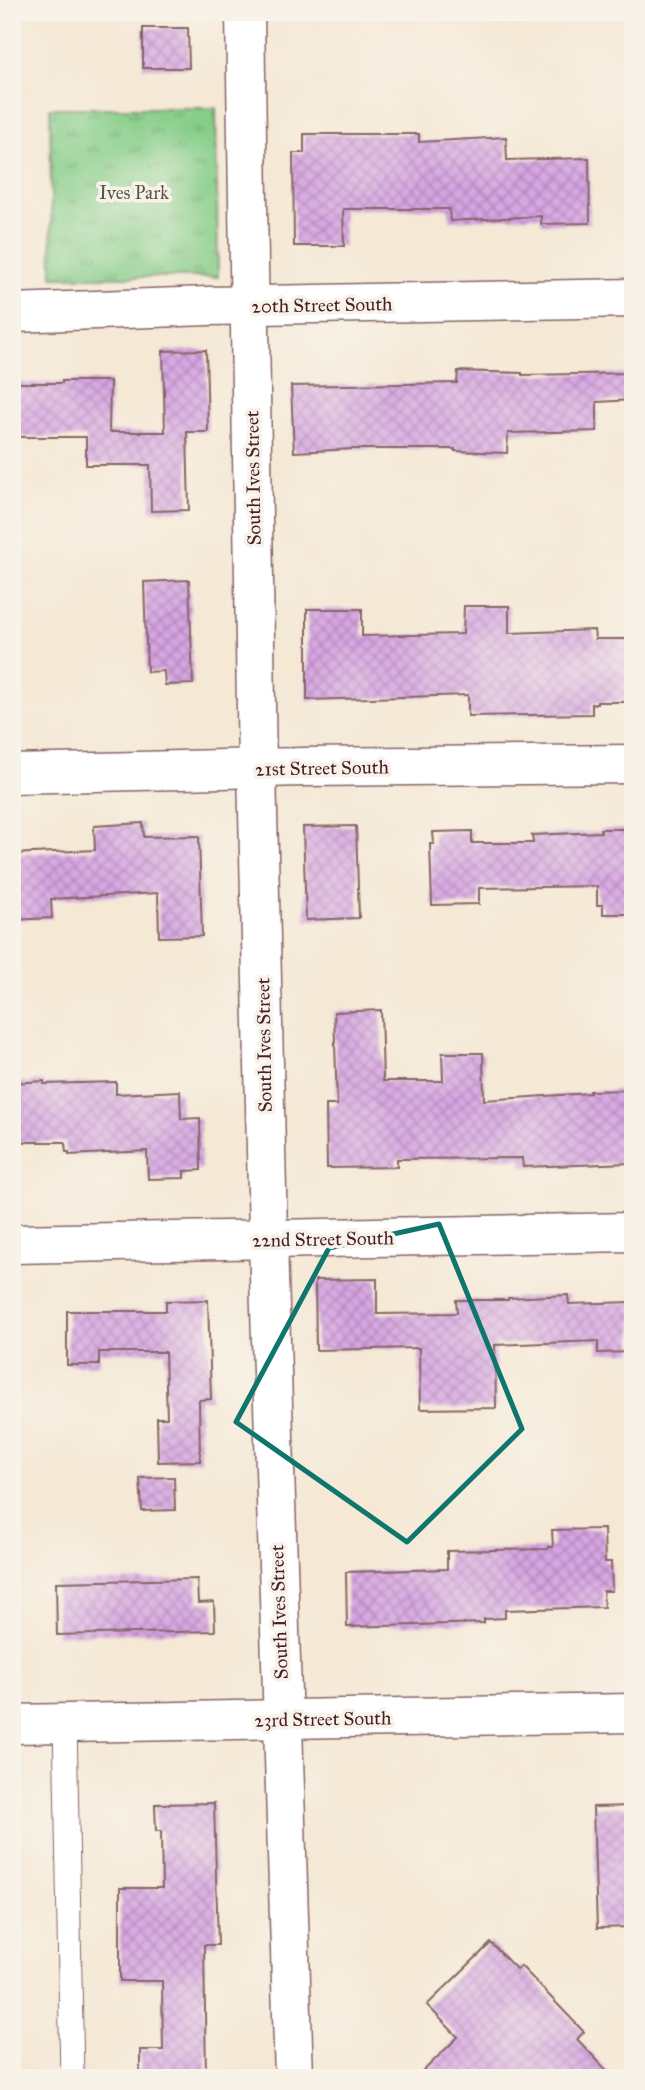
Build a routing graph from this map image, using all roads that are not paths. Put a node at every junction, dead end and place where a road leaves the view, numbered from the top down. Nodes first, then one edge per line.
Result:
1 (245, 12) edge
2 (633, 298) edge
3 (251, 306) junction
4 (12, 313) edge
5 (633, 764) edge
6 (257, 769) junction
7 (12, 774) edge
8 (633, 1231) edge
9 (268, 1240) junction
10 (12, 1244) edge
11 (633, 1713) edge
12 (283, 1719) junction
13 (65, 1723) junction
14 (12, 1724) edge
15 (72, 2078) edge
16 (294, 2078) edge

1 - 3 street, South Ives Street
2 - 3 street, 20th Street South
3 - 4 street, 20th Street South
3 - 6 street, South Ives Street
5 - 6 street, 21st Street South
6 - 7 street, 21st Street South
6 - 9 street, South Ives Street
8 - 9 street, 22nd Street South
9 - 10 street, 22nd Street South
9 - 12 street, South Ives Street
11 - 12 street, 23rd Street South
12 - 13 street, 23rd Street South
12 - 16 street, South Ives Street
13 - 14 street, 23rd Street South
13 - 15 lane

